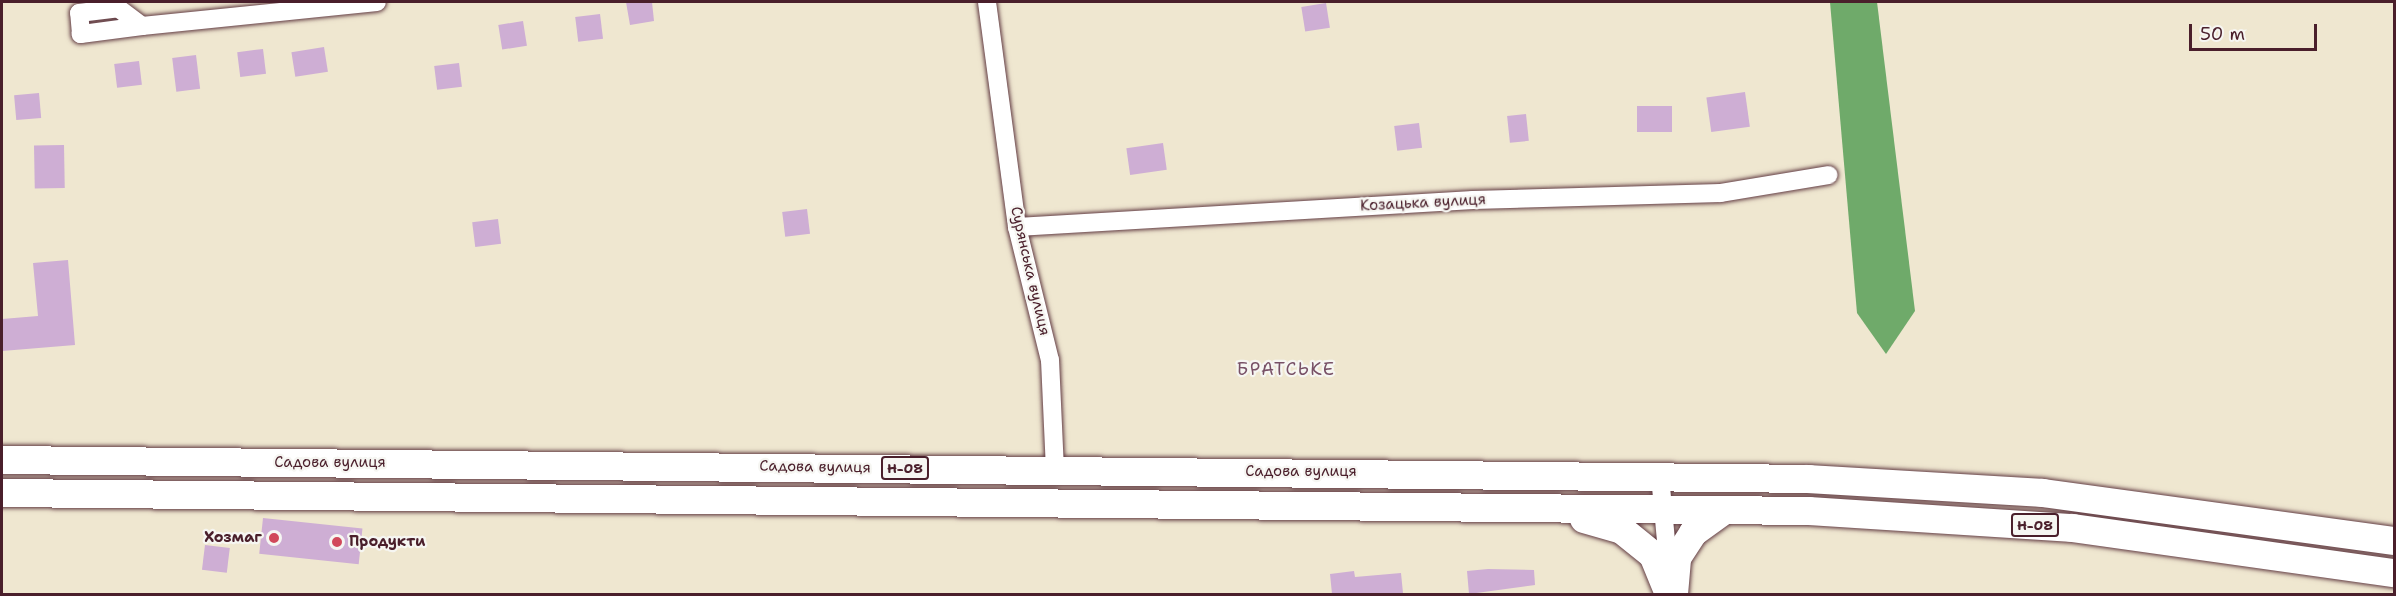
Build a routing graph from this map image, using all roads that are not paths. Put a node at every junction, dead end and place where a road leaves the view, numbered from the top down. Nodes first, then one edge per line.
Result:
1 (377, 2) edge
2 (987, 2) edge
3 (79, 13) dead end
4 (1828, 175) dead end
5 (1017, 227) junction
6 (2, 460) edge
7 (1055, 470) junction
8 (1660, 477) junction
9 (2, 493) edge
10 (1547, 509) junction
11 (1666, 510) junction
12 (1725, 510) junction
13 (2394, 541) edge
14 (2394, 573) edge
15 (1672, 594) edge

1 - 3 street
2 - 5 street, Сурянська вулиця
4 - 5 street, Козацька вулиця
5 - 7 street, Сурянська вулиця
6 - 7 main road, Садова вулиця / Н-08
7 - 8 main road, Садова вулиця / Н-08
8 - 11 street
8 - 13 main road, Садова вулиця / Н-08
9 - 10 main road, Н-08
10 - 11 main road, Н-08
10 - 15 main road
11 - 12 main road, Н-08
11 - 15 street
12 - 14 main road, Н-08
12 - 15 main road

